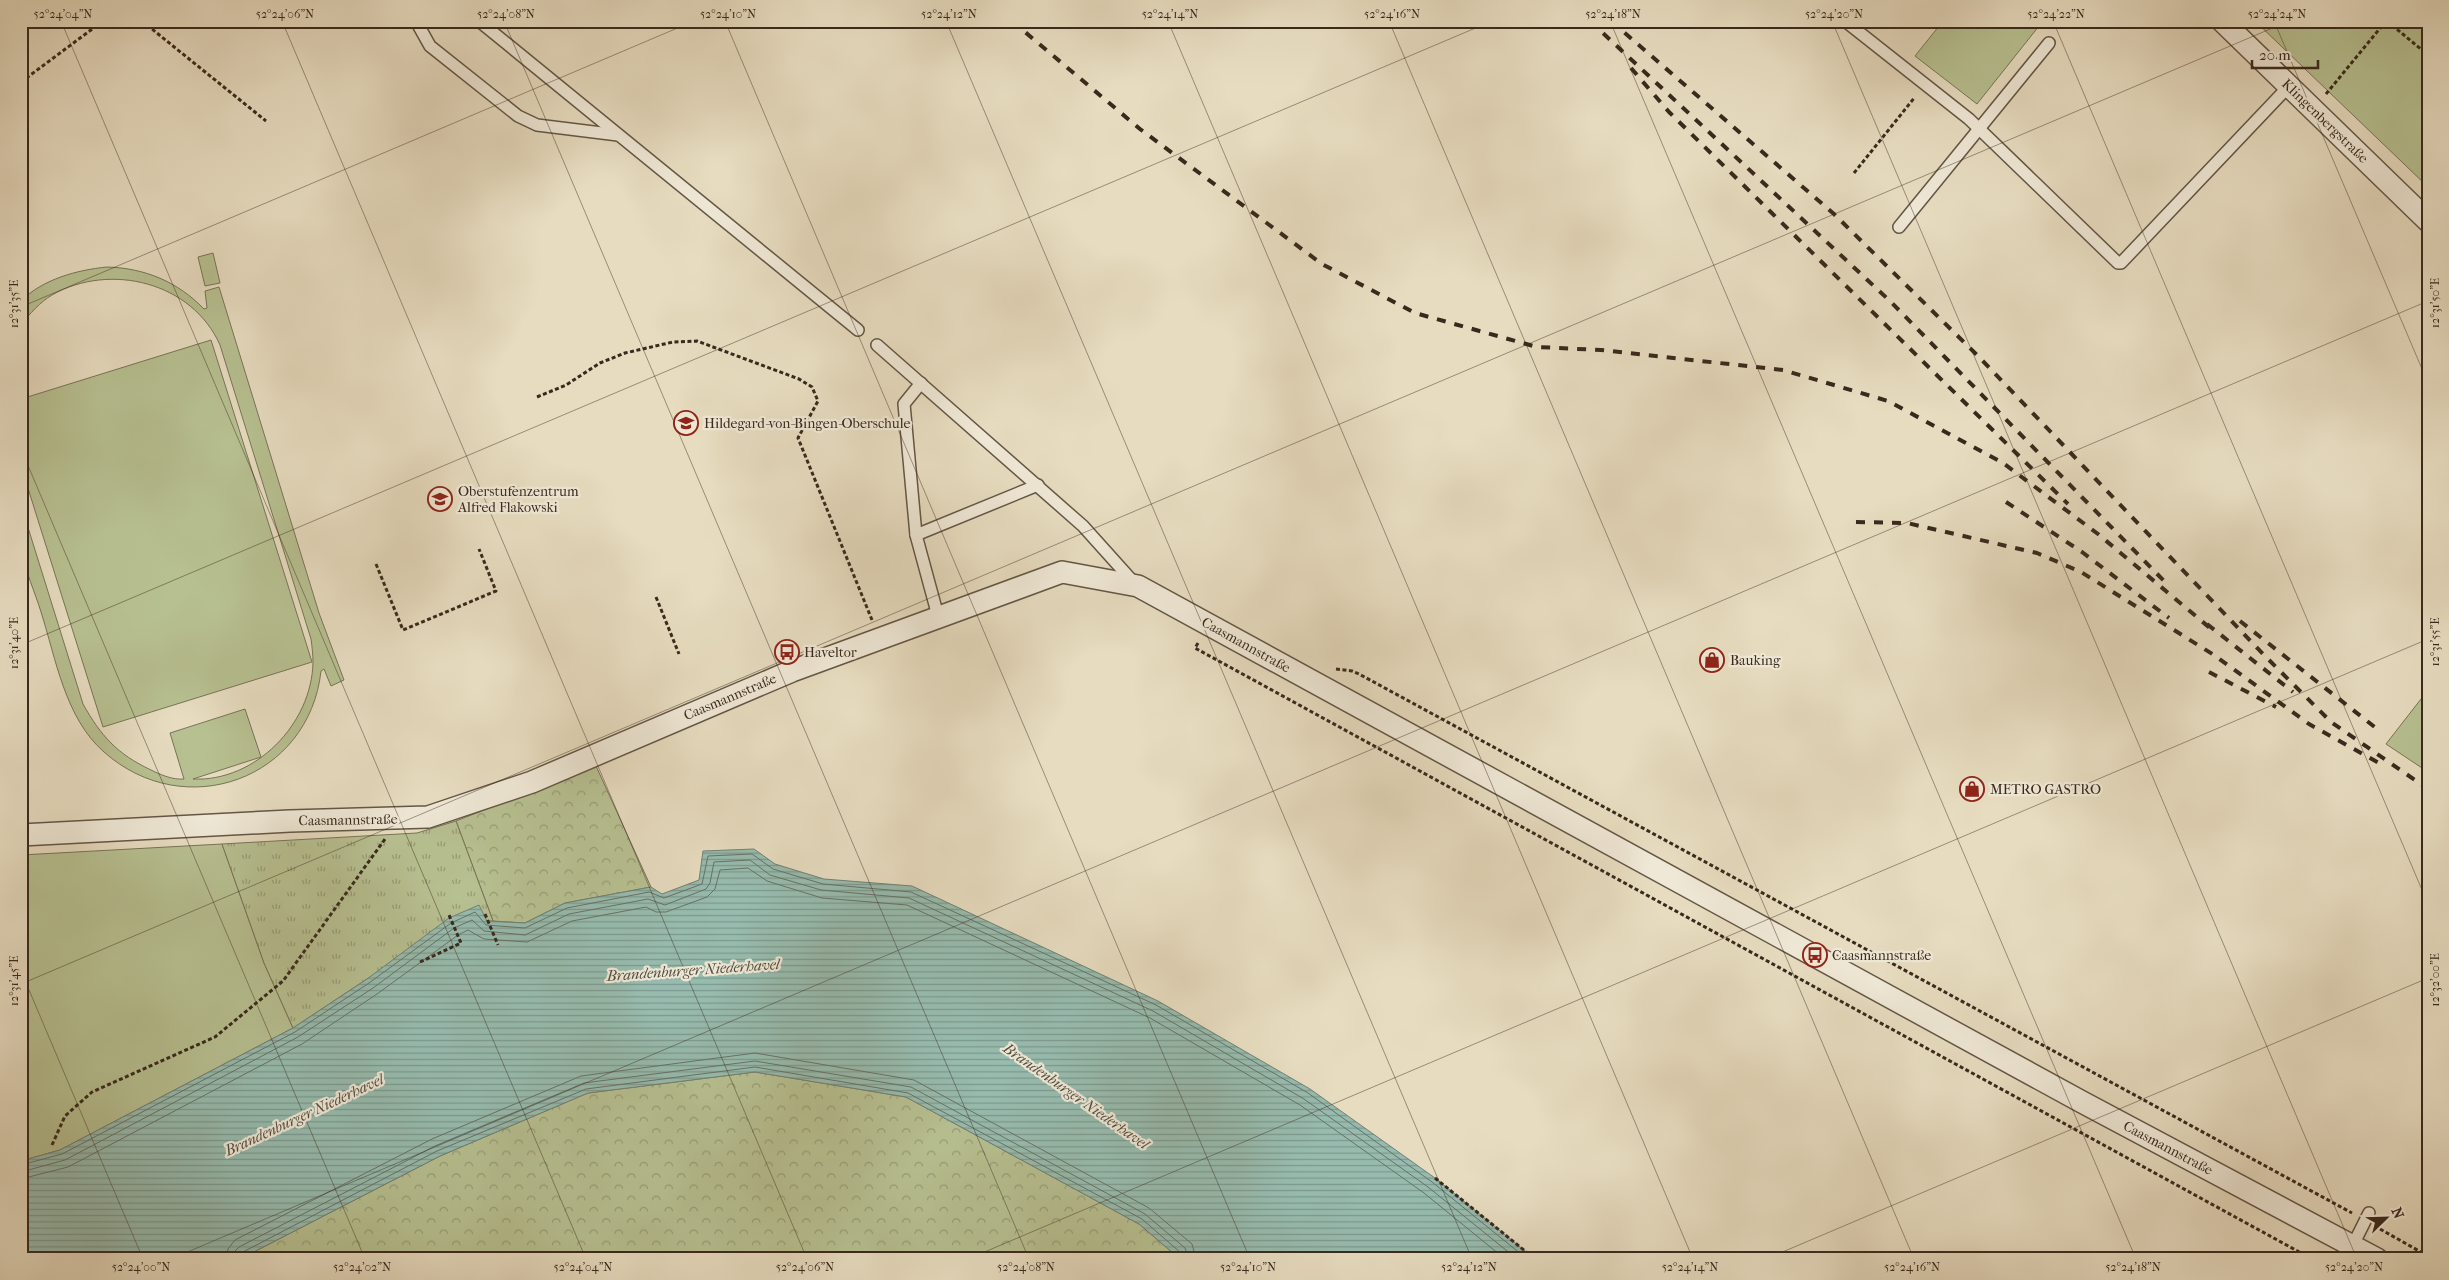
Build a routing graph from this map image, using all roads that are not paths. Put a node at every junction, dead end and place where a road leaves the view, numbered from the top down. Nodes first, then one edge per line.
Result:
1 (416, 21) edge
2 (479, 21) edge
3 (1845, 21) edge
4 (2222, 21) edge
5 (2049, 43) dead end
6 (2289, 86) junction
7 (1979, 128) junction
8 (618, 135) junction
9 (2428, 221) edge
10 (1899, 227) dead end
11 (858, 330) dead end
12 (877, 345) dead end
13 (921, 383) junction
14 (1038, 486) junction
15 (916, 535) junction
16 (1138, 586) junction
17 (938, 616) junction
18 (21, 835) edge
19 (2367, 1217) road end
20 (2352, 1245) junction
21 (2377, 1259) edge

1 - 8 lane
2 - 8 lane
3 - 7 lane
4 - 6 street, Klingenbergstraße
5 - 7 lane
6 - 7 lane
6 - 9 street, Klingenbergstraße
7 - 10 lane
8 - 11 lane
12 - 13 lane
13 - 14 lane
13 - 15 lane
14 - 15 lane
14 - 16 lane
15 - 17 lane
16 - 17 street, Caasmannstraße
16 - 20 street, Caasmannstraße
17 - 18 street, Caasmannstraße
19 - 20 lane
20 - 21 street, Caasmannstraße

